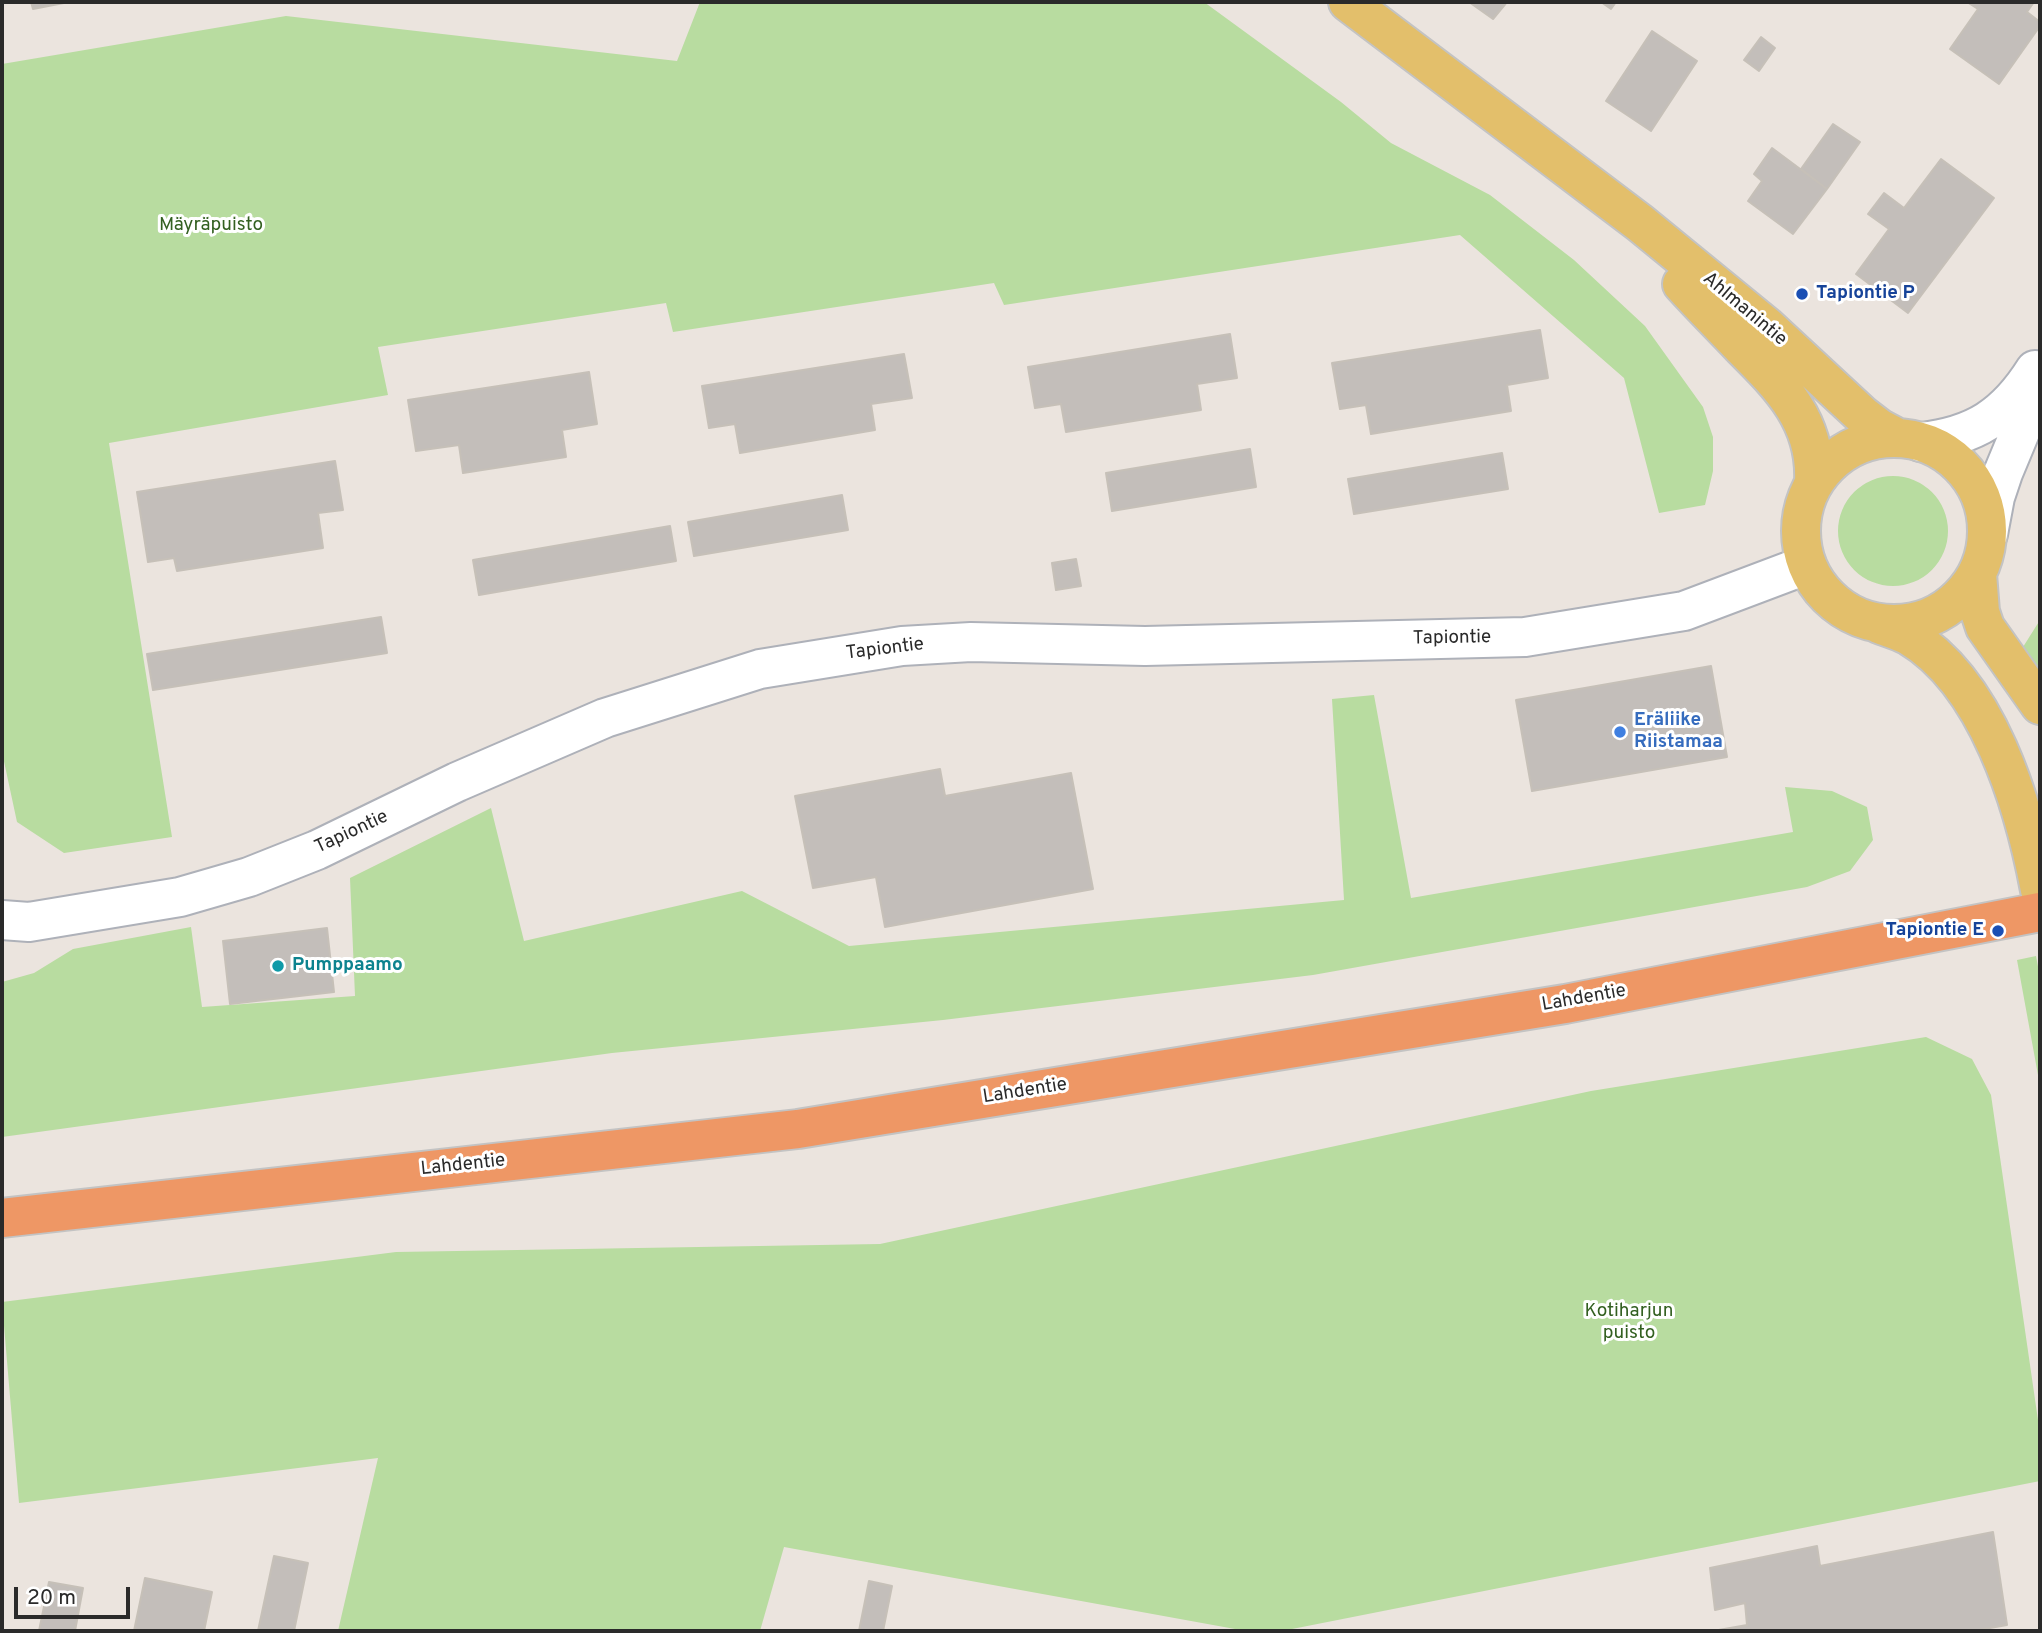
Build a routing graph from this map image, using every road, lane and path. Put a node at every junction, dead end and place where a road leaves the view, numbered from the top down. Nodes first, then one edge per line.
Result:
1 (1348, 2) edge
2 (1589, 186) junction
3 (2040, 363) edge
4 (2040, 384) edge
5 (1909, 439) junction
6 (1814, 482) junction
7 (1988, 534) junction
8 (1806, 565) junction
9 (1977, 574) junction
10 (1879, 624) junction
11 (2040, 705) edge
12 (2040, 890) edge
13 (2040, 912) edge
14 (2, 920) edge
15 (2, 1218) edge

1 - 2 main road, Ahlmanintie
2 - 5 main road, Ahlmanintie
2 - 6 main road, Ahlmanintie
3 - 5 street
4 - 7 street
5 - 6 main road
5 - 7 main road
6 - 8 main road
7 - 9 main road
8 - 10 main road
8 - 14 street, Tapiontie
9 - 10 main road
9 - 11 main road
10 - 12 main road
13 - 15 highway, Lahdentie

